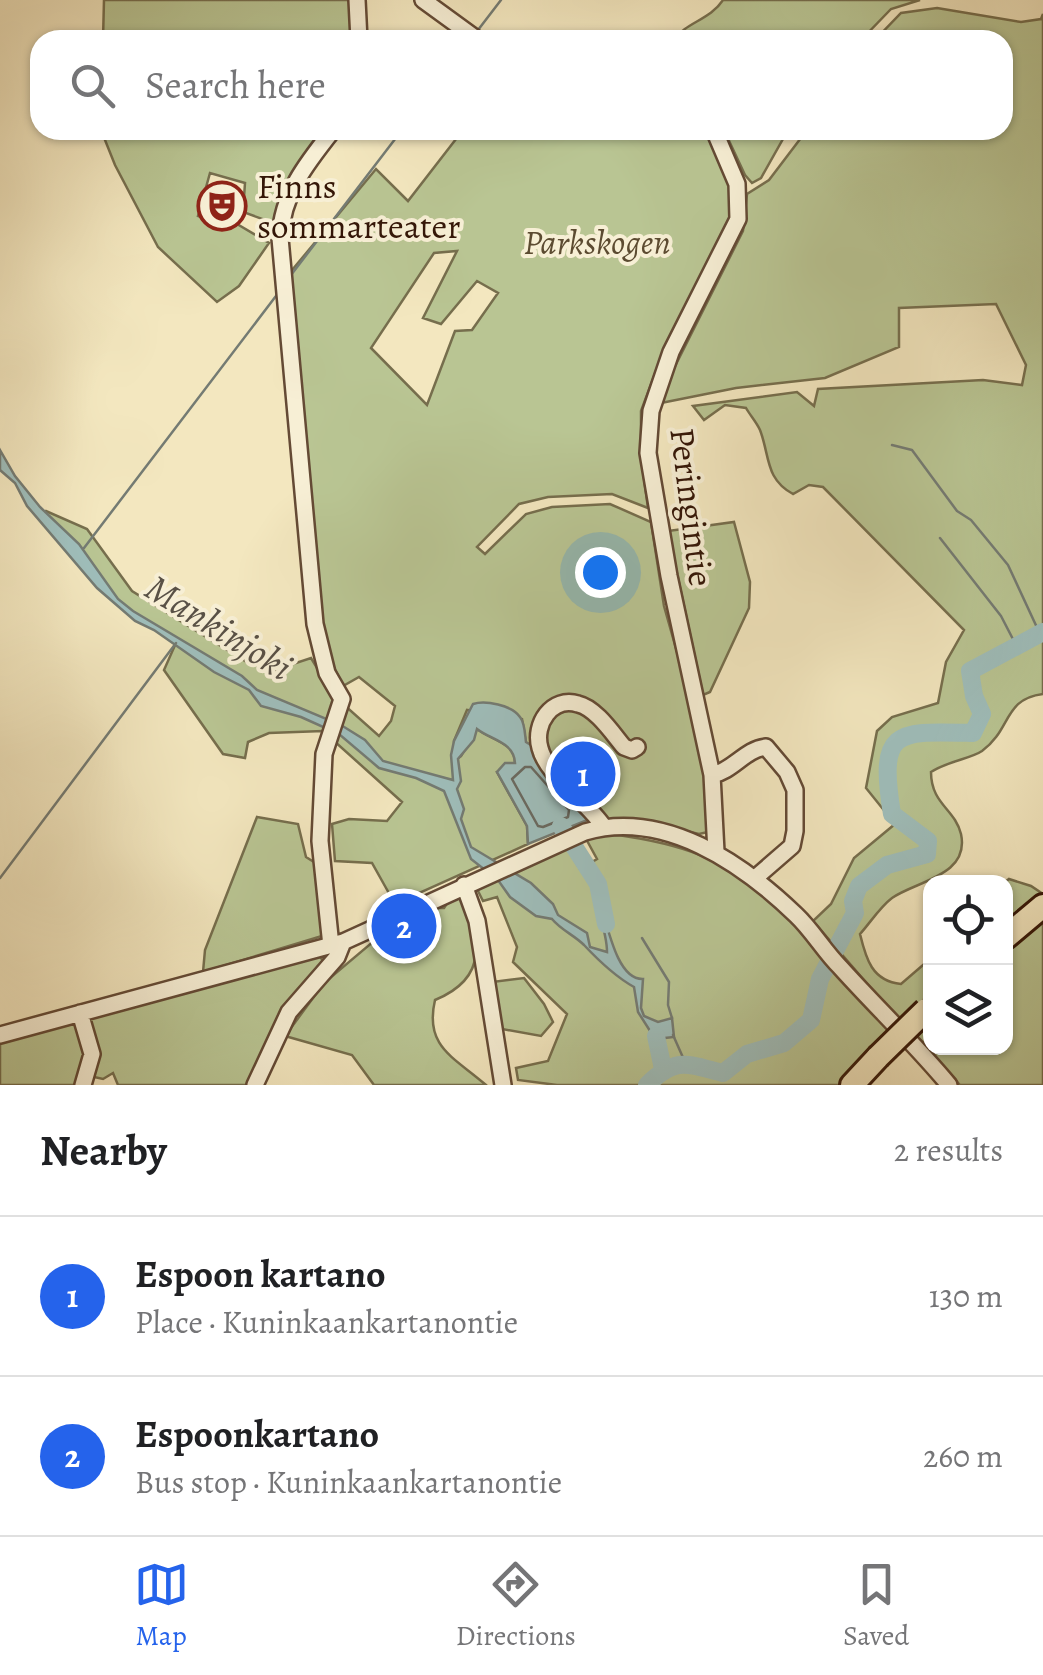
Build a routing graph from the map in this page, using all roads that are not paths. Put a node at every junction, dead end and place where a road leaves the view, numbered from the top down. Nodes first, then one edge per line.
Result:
1 (357, 0) edge
2 (423, 0) edge
3 (359, 30) edge
4 (464, 30) edge
5 (324, 140) edge
6 (718, 140) edge
7 (637, 746) dead end
8 (712, 775) junction
9 (604, 828) junction
10 (716, 852) junction
11 (754, 878) junction
12 (471, 882) junction
13 (1043, 906) edge
14 (1013, 931) edge
15 (337, 944) junction
16 (80, 1013) junction
17 (923, 1013) edge
18 (0, 1035) edge
19 (83, 1085) edge
20 (255, 1085) edge
21 (503, 1085) edge
22 (852, 1085) edge
23 (950, 1085) edge

1 - 3 street
2 - 4 street
5 - 15 street
6 - 8 street, Peringintie
7 - 9 street
8 - 10 street, Peringintie
8 - 11 street
9 - 10 street
9 - 12 street
10 - 11 street
11 - 23 street
12 - 15 street
12 - 21 street
13 - 14 highway
15 - 16 street
15 - 20 street
16 - 18 street
16 - 19 street
17 - 22 highway, bridge

